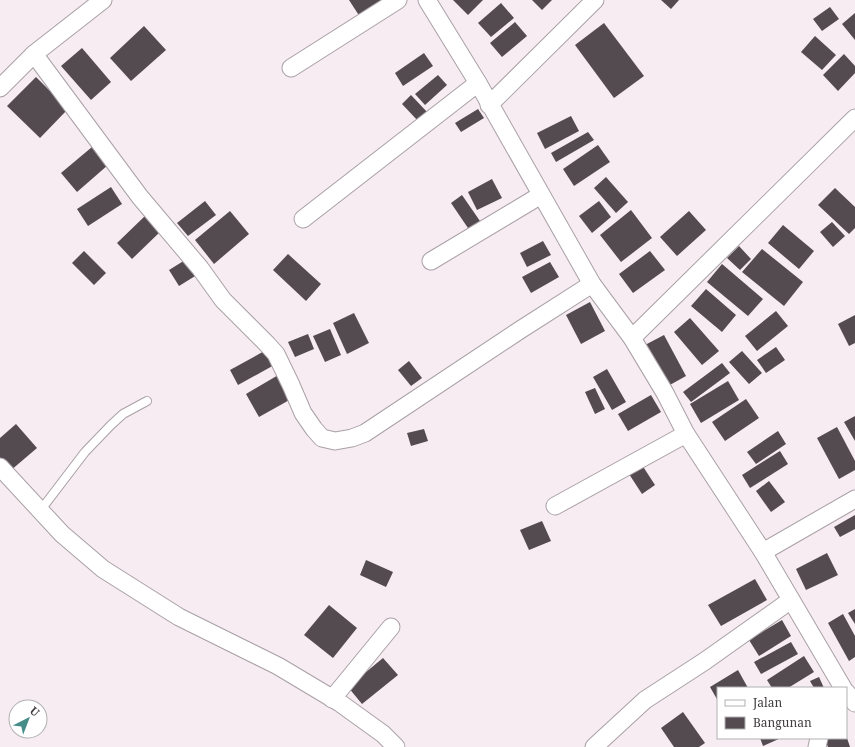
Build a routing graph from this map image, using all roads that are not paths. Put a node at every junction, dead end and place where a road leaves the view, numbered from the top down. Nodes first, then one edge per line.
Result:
1 (102, 0) edge
2 (398, 0) edge
3 (427, 0) edge
4 (595, 0) edge
5 (34, 54) junction
6 (291, 68) dead end
7 (478, 83) junction
8 (0, 88) edge
9 (489, 105) junction
10 (855, 118) edge
11 (541, 195) junction
12 (303, 219) dead end
13 (431, 261) dead end
14 (592, 284) junction
15 (632, 338) junction
16 (147, 401) dead end
17 (686, 434) junction
18 (0, 467) edge
19 (855, 499) edge
20 (555, 506) dead end
21 (40, 511) junction
22 (763, 552) junction
23 (791, 600) junction
24 (391, 627) dead end
25 (842, 687) edge
26 (847, 694) edge
27 (332, 699) junction
28 (855, 703) edge
29 (396, 747) edge
30 (594, 747) edge

1 - 5 street
2 - 6 street
3 - 7 street
4 - 9 street
5 - 8 street
5 - 14 street
7 - 9 street
7 - 12 street
9 - 11 street
10 - 15 street
11 - 13 street
11 - 14 street
14 - 15 street
15 - 17 street
16 - 21 lane
17 - 20 street
17 - 22 street
18 - 21 street
19 - 22 street
21 - 27 street
22 - 23 street
23 - 25 street
23 - 30 street
24 - 27 street
26 - 28 street
27 - 29 street

